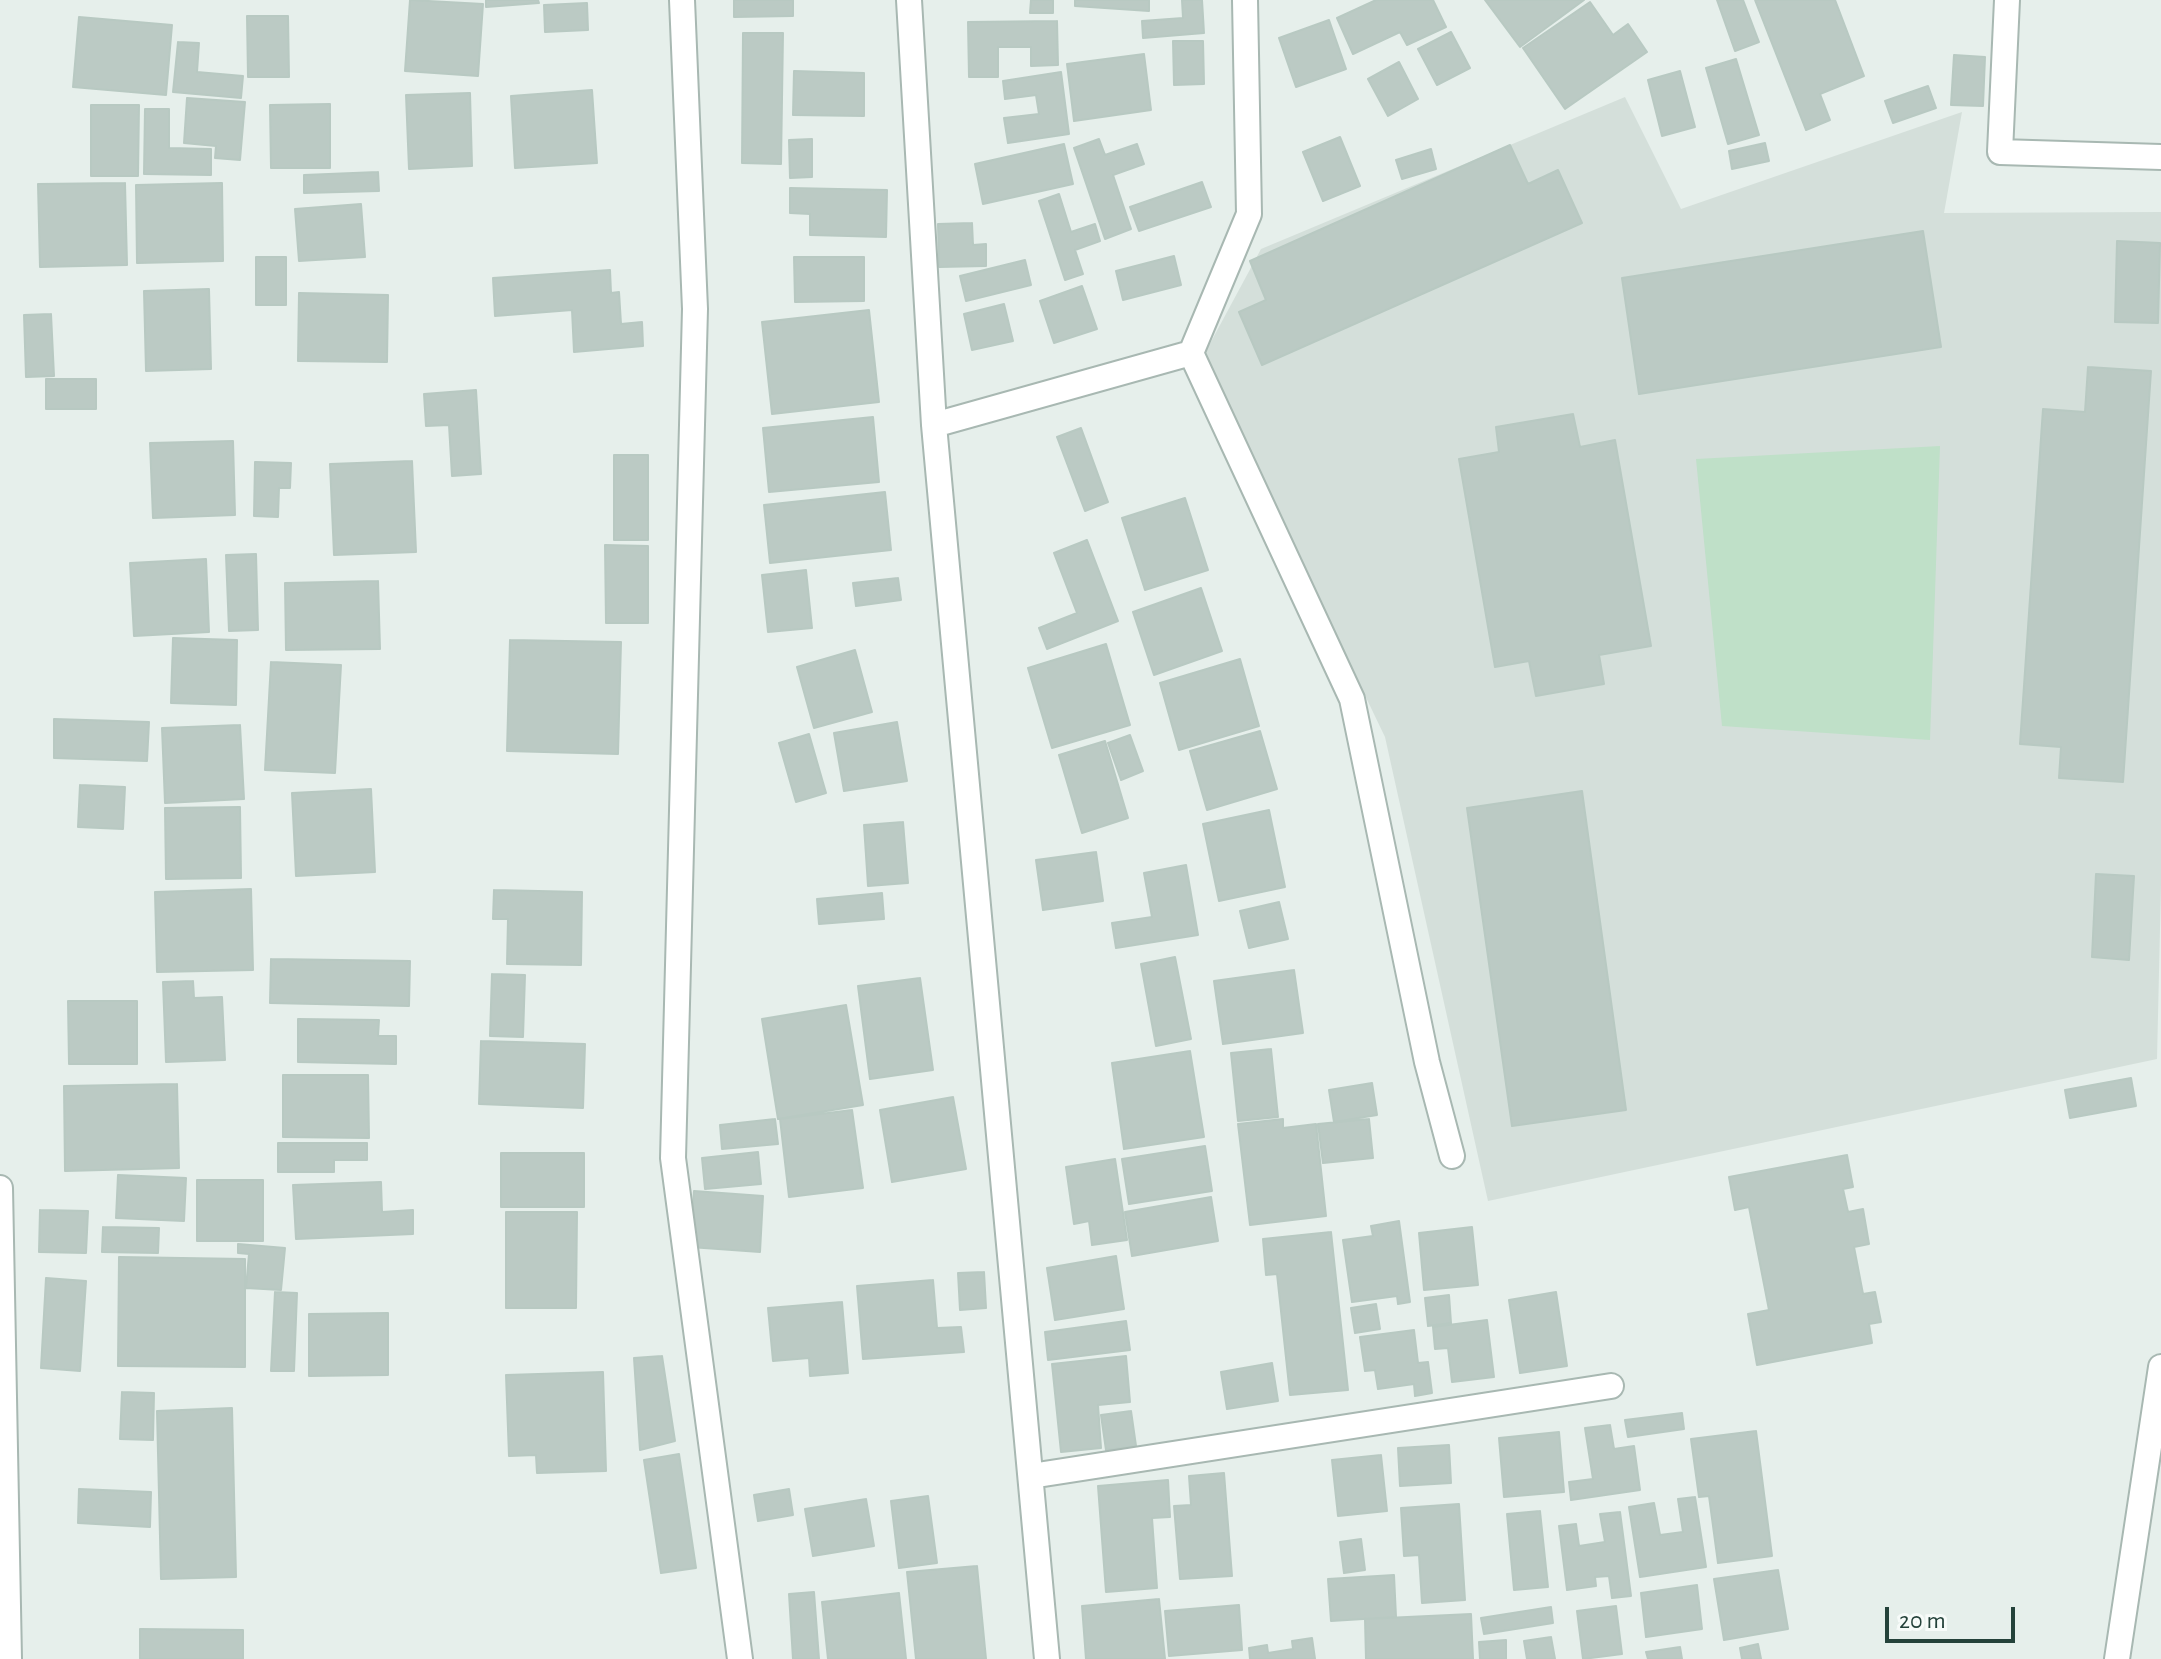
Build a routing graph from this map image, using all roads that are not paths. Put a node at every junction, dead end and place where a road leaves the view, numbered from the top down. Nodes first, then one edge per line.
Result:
1 (682, 0) edge
2 (909, 0) edge
3 (1245, 0) edge
4 (2007, 0) edge
5 (2161, 157) edge
6 (1191, 353) junction
7 (934, 425) junction
8 (1452, 1156) dead end
9 (0, 1188) edge
10 (2161, 1367) edge
11 (1611, 1386) dead end
12 (1031, 1476) junction
13 (9, 1659) edge
14 (740, 1659) edge
15 (1047, 1659) edge
16 (2117, 1659) edge

1 - 14 street
2 - 7 street
3 - 6 street
4 - 5 street
6 - 7 street
6 - 8 street
7 - 12 street
9 - 13 street
10 - 16 street
11 - 12 street
12 - 15 street

